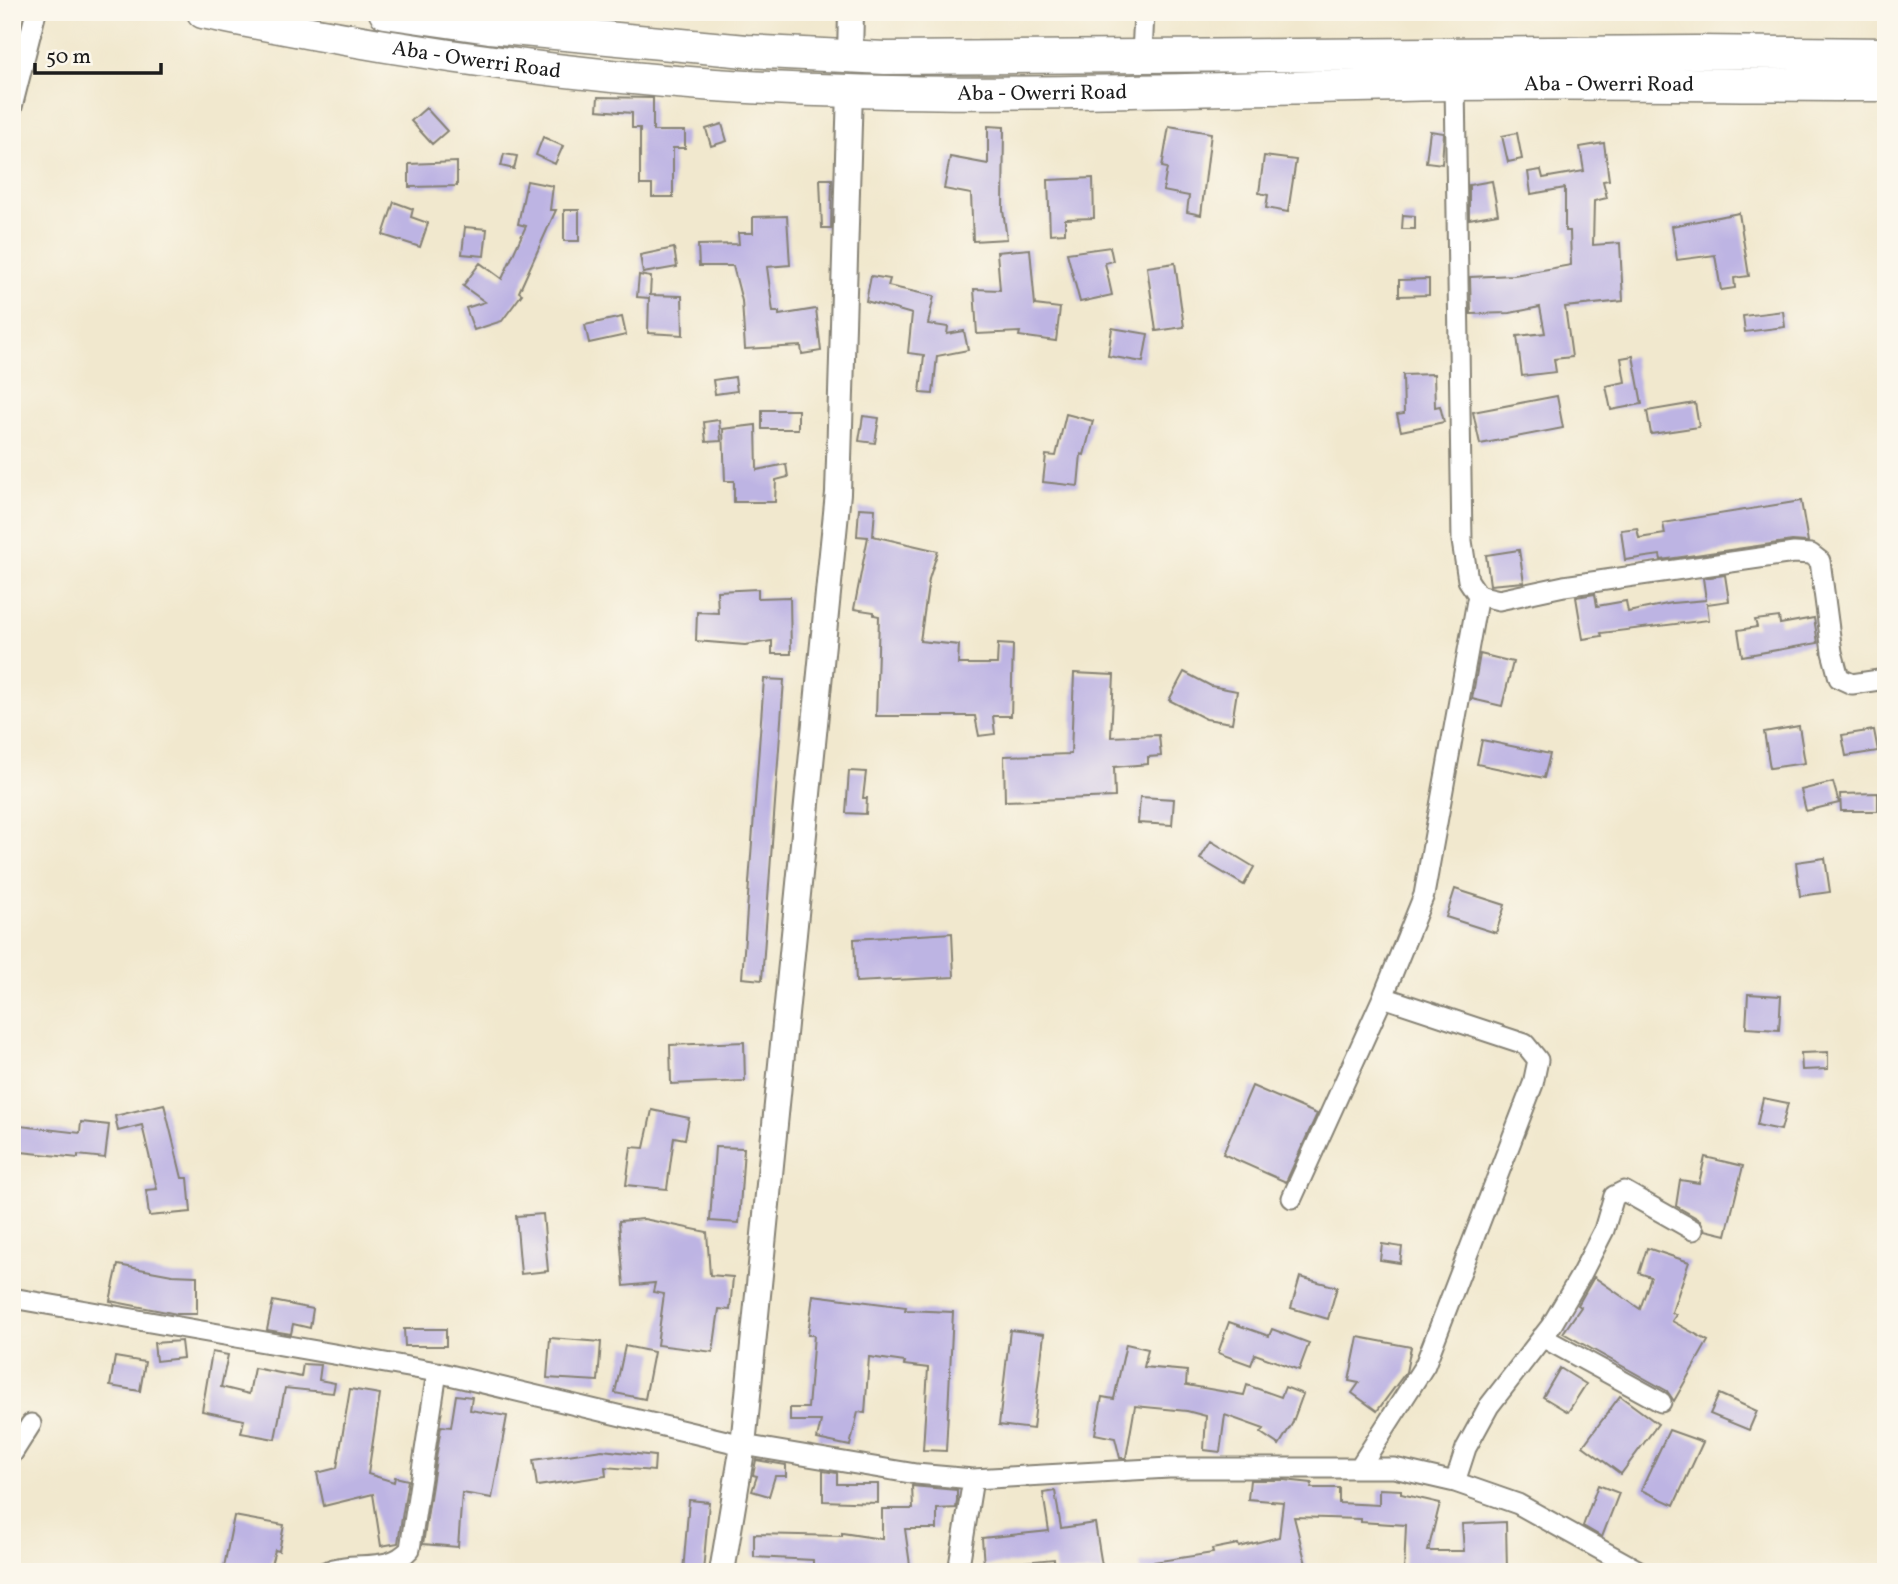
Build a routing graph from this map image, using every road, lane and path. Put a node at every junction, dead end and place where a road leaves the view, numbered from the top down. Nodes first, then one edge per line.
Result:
1 (36, 12) edge
2 (203, 12) edge
3 (385, 12) edge
4 (851, 12) edge
5 (1144, 12) edge
6 (1886, 54) edge
7 (1248, 55) junction
8 (1142, 56) junction
9 (850, 57) junction
10 (1455, 84) junction
11 (1886, 85) edge
12 (850, 90) junction
13 (1248, 90) junction
14 (12, 107) edge
15 (1478, 595) junction
16 (1886, 679) edge
17 (1383, 997) junction
18 (1292, 1198) dead end
19 (1693, 1230) dead end
20 (12, 1298) edge
21 (1542, 1338) junction
22 (437, 1373) junction
23 (1661, 1402) dead end
24 (32, 1424) dead end
25 (743, 1445) junction
26 (12, 1454) edge
27 (1359, 1468) junction
28 (973, 1479) junction
29 (1455, 1482) junction
30 (325, 1572) edge
31 (722, 1572) edge
32 (958, 1572) edge
33 (1642, 1572) edge

1 - 14 street
2 - 12 highway, Aba - Owerri Road
3 - 9 highway, Aba - Owerri Road
4 - 9 street
5 - 8 street
6 - 7 highway, Aba - Owerri Road
7 - 8 highway, Aba - Owerri Road
7 - 13 highway
8 - 9 highway, Aba - Owerri Road
10 - 11 highway, Aba - Owerri Road
10 - 13 highway, Aba - Owerri Road
10 - 15 street
12 - 13 highway, Aba - Owerri Road
12 - 25 street
15 - 16 street
15 - 17 street
17 - 18 street
17 - 27 street
19 - 21 street
20 - 22 street
21 - 23 street
21 - 29 street
22 - 25 street
22 - 30 street
24 - 26 street
25 - 28 street
25 - 31 street
27 - 28 street
27 - 29 street
28 - 32 street
29 - 33 street

